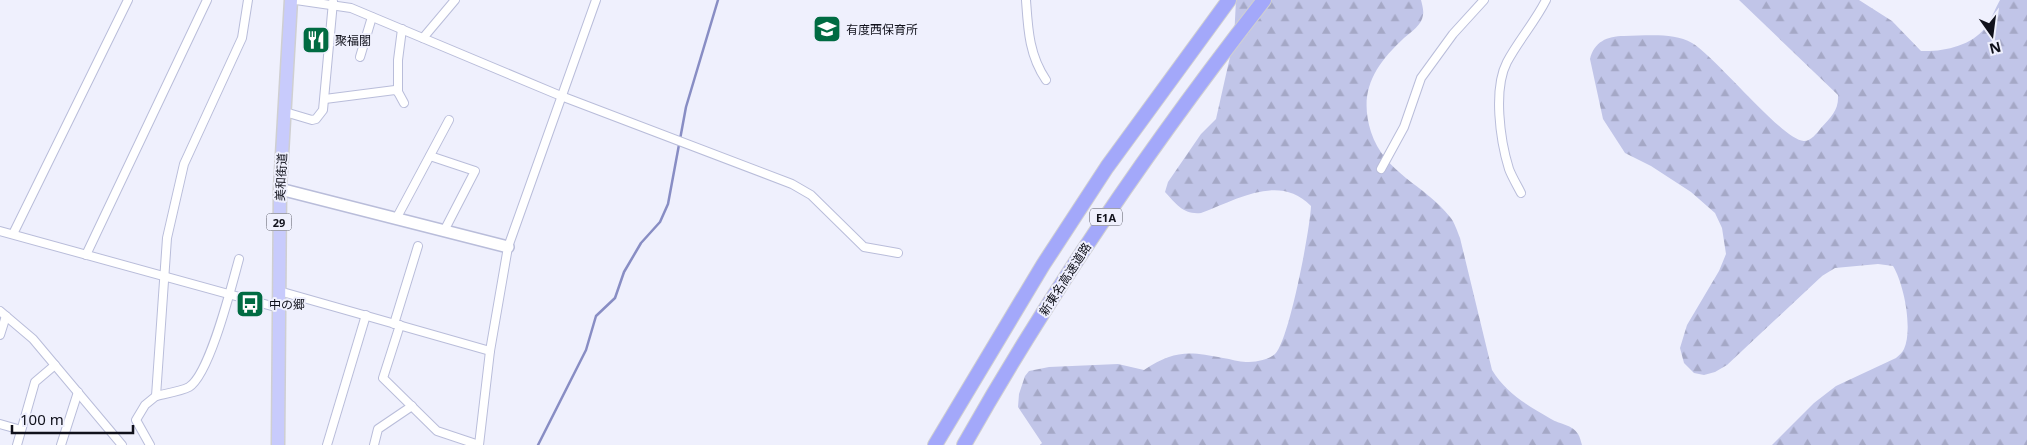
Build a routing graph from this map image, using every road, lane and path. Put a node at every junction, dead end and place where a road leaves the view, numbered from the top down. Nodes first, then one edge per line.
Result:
1 (128, 0) edge
2 (207, 0) edge
3 (248, 0) edge
4 (291, 0) edge
5 (296, 0) edge
6 (455, 0) edge
7 (596, 0) edge
8 (1026, 0) edge
9 (1229, 0) edge
10 (1264, 0) edge
11 (1484, 0) edge
12 (1546, 0) edge
13 (333, 2) edge
14 (372, 17) junction
15 (402, 29) junction
16 (423, 38) junction
17 (360, 57) dead end
18 (1046, 80) dead end
19 (398, 92) junction
20 (561, 96) junction
21 (325, 99) junction
22 (404, 104) dead end
23 (285, 112) junction
24 (449, 120) dead end
25 (430, 156) junction
26 (1381, 169) dead end
27 (280, 189) junction
28 (1521, 193) dead end
29 (396, 219) junction
30 (0, 231) edge
31 (444, 231) junction
32 (13, 234) junction
33 (418, 246) dead end
34 (508, 247) junction
35 (898, 253) dead end
36 (86, 255) junction
37 (240, 258) dead end
38 (164, 277) junction
39 (279, 291) junction
40 (229, 294) junction
41 (278, 308) junction
42 (3, 314) edge
43 (366, 315) junction
44 (397, 325) junction
45 (0, 335) edge
46 (490, 351) junction
47 (55, 365) junction
48 (78, 392) junction
49 (156, 396) junction
50 (412, 406) junction
51 (0, 424) edge
52 (21, 430) junction
53 (19, 444) edge
54 (121, 444) edge
55 (61, 445) edge
56 (150, 445) edge
57 (278, 445) edge
58 (327, 445) edge
59 (374, 445) edge
60 (479, 445) edge
61 (936, 445) edge
62 (964, 445) edge

1 - 32 street
2 - 36 street
3 - 38 street
4 - 23 main road, 美和街道 / 29
5 - 13 street
6 - 16 street
7 - 20 street
8 - 18 street
9 - 61 highway, 新東名高速道路 / E1A
10 - 62 highway, 新東名高速道路 / E1A
11 - 26 street
12 - 28 street
13 - 14 street
13 - 21 street
14 - 15 street
14 - 17 street
15 - 16 street
15 - 19 street
16 - 20 street
19 - 21 street
19 - 22 street
20 - 34 street
20 - 35 street
21 - 23 street
23 - 27 main road, 美和街道 / 29
24 - 25 street
25 - 29 street
25 - 31 street
27 - 29 street
27 - 39 main road, 美和街道 / 29
29 - 31 street
30 - 32 street
31 - 34 street
32 - 36 street
33 - 44 street
34 - 46 street
36 - 38 street
37 - 40 street
38 - 40 street
38 - 49 street
39 - 41 main road, 美和街道 / 29
39 - 43 street
40 - 41 street
40 - 49 street
41 - 57 main road, 美和街道 / 29
42 - 45 street
42 - 47 street
43 - 44 street
43 - 58 street
44 - 46 street
44 - 50 street
46 - 60 street
47 - 48 street
47 - 52 street
48 - 54 street
48 - 55 street
49 - 56 street
50 - 59 street
50 - 60 street
51 - 52 street
52 - 53 street

